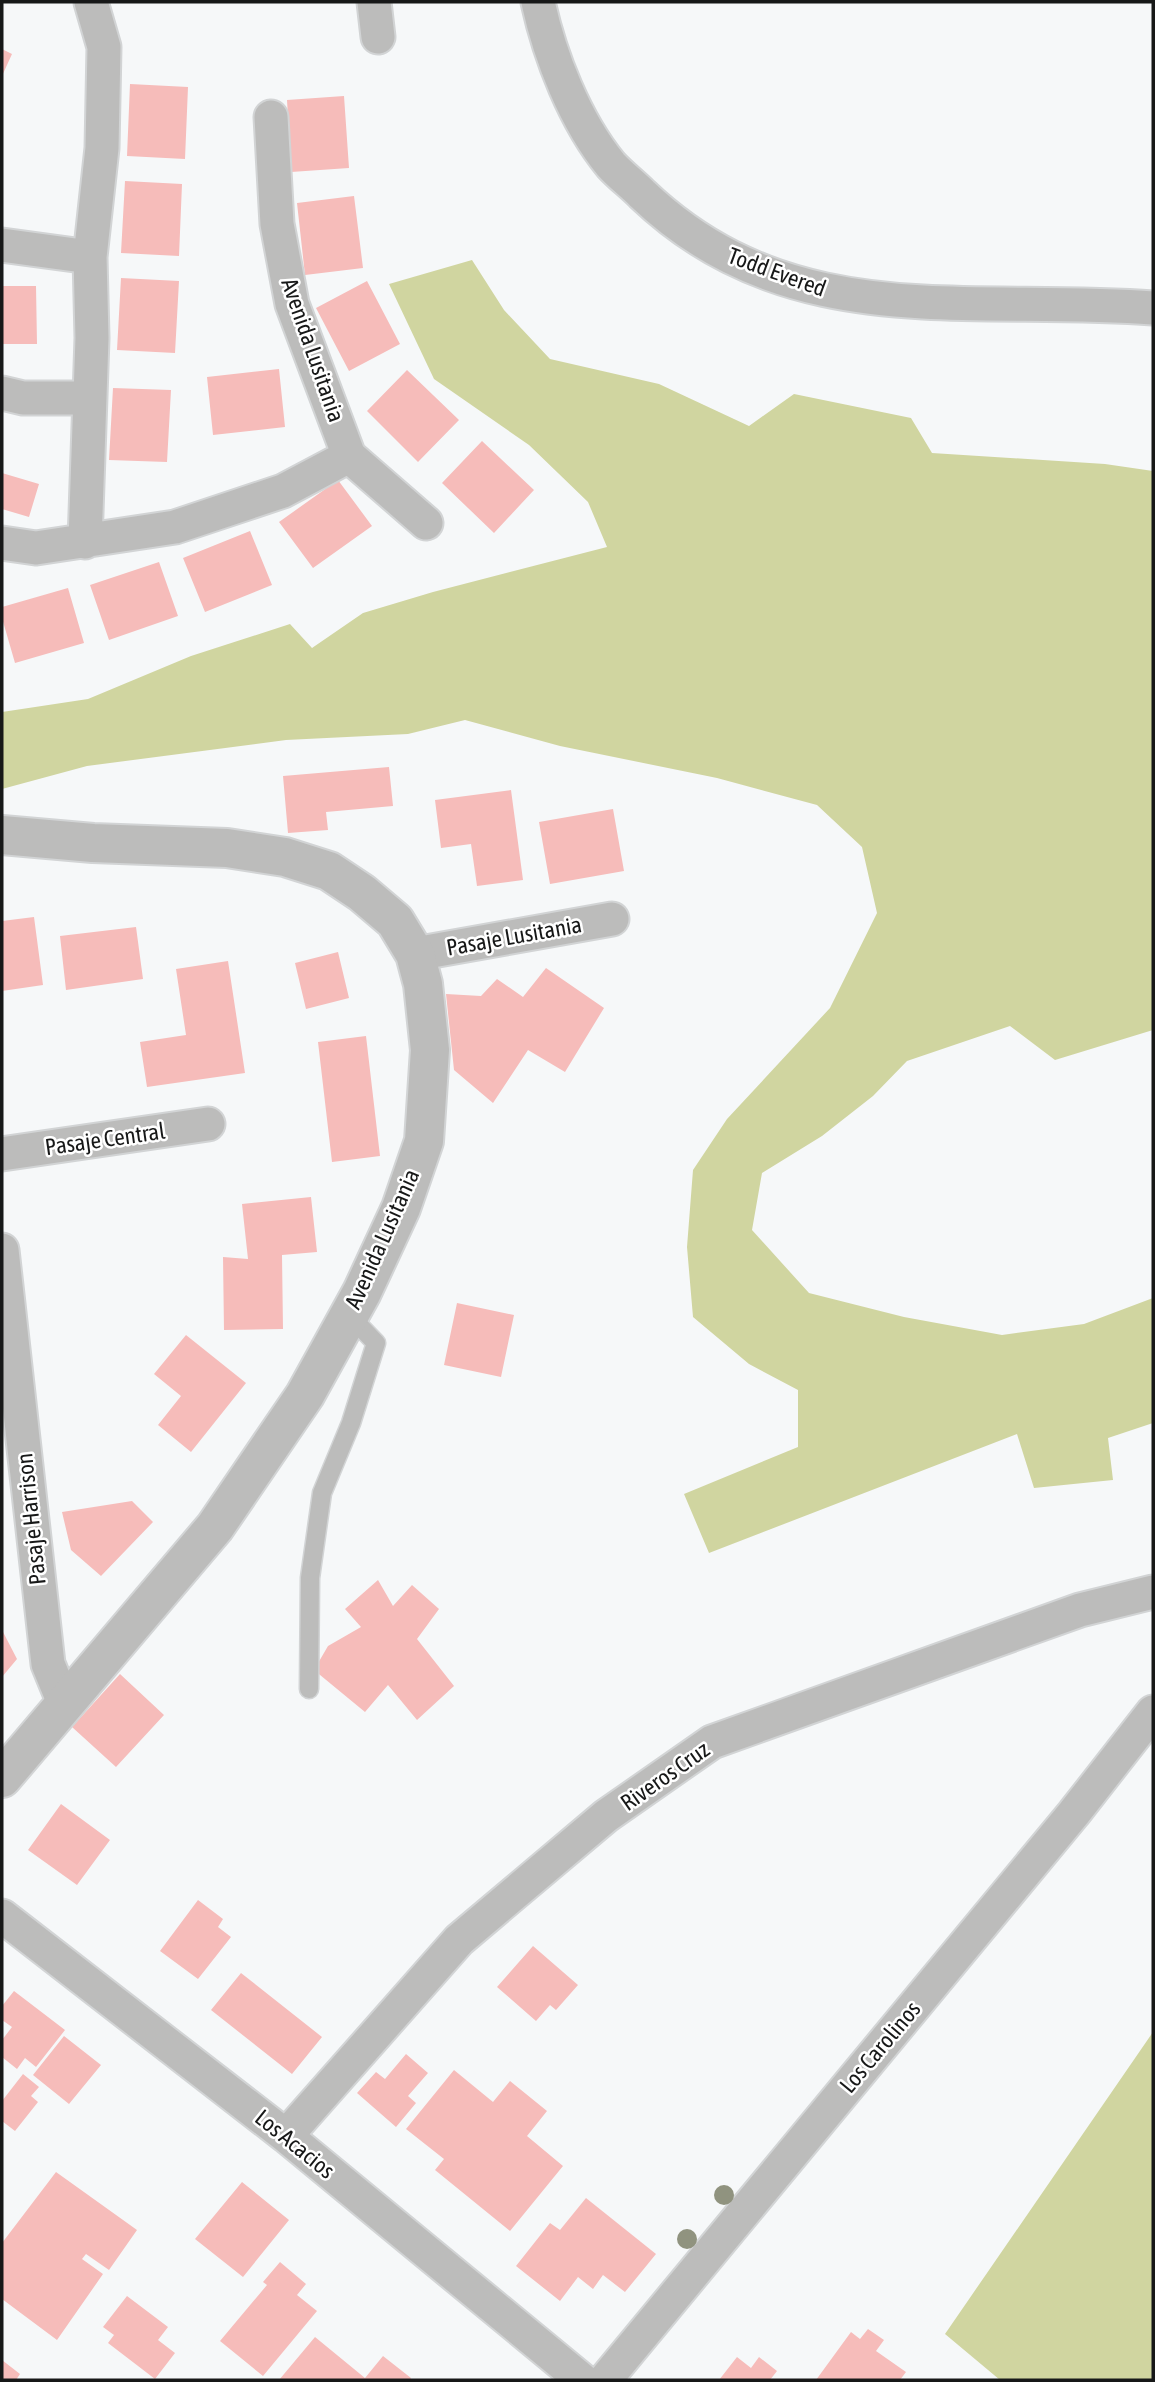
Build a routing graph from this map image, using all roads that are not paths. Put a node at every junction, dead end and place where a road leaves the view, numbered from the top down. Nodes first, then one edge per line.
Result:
1 (90, 2) edge
2 (373, 2) edge
3 (538, 2) edge
4 (378, 37) dead end
5 (271, 117) dead end
6 (2, 245) edge
7 (90, 257) junction
8 (1153, 308) edge
9 (2, 393) edge
10 (90, 398) junction
11 (349, 456) junction
12 (426, 523) dead end
13 (2, 542) edge
14 (85, 542) junction
15 (2, 835) edge
16 (612, 919) dead end
17 (415, 954) junction
18 (208, 1124) dead end
19 (2, 1154) edge
20 (2, 1250) edge
21 (349, 1315) junction
22 (1153, 1592) edge
23 (309, 1689) dead end
24 (64, 1703) junction
25 (1153, 1712) edge
26 (2, 1778) edge
27 (2, 1916) edge
28 (286, 2136) junction
29 (582, 2380) edge
30 (605, 2380) edge

1 - 7 street
2 - 4 street
3 - 8 street, Todd Evered
5 - 11 street, Avenida Lusitania
6 - 7 street
7 - 10 street
9 - 10 street
10 - 14 street
11 - 12 street, Avenida Lusitania
11 - 14 street
13 - 14 street
15 - 17 street, Avenida Lusitania
16 - 17 street, Pasaje Lusitania
17 - 21 street, Avenida Lusitania
18 - 19 street, Pasaje Central
20 - 24 street, Pasaje Harrison
21 - 23 lane
21 - 24 street, Avenida Lusitania
22 - 28 street, Riveros Cruz
24 - 26 street, Avenida Lusitania
25 - 30 street, Los Carolinos
27 - 28 street, Los Acacios
28 - 29 street, Los Acacios

